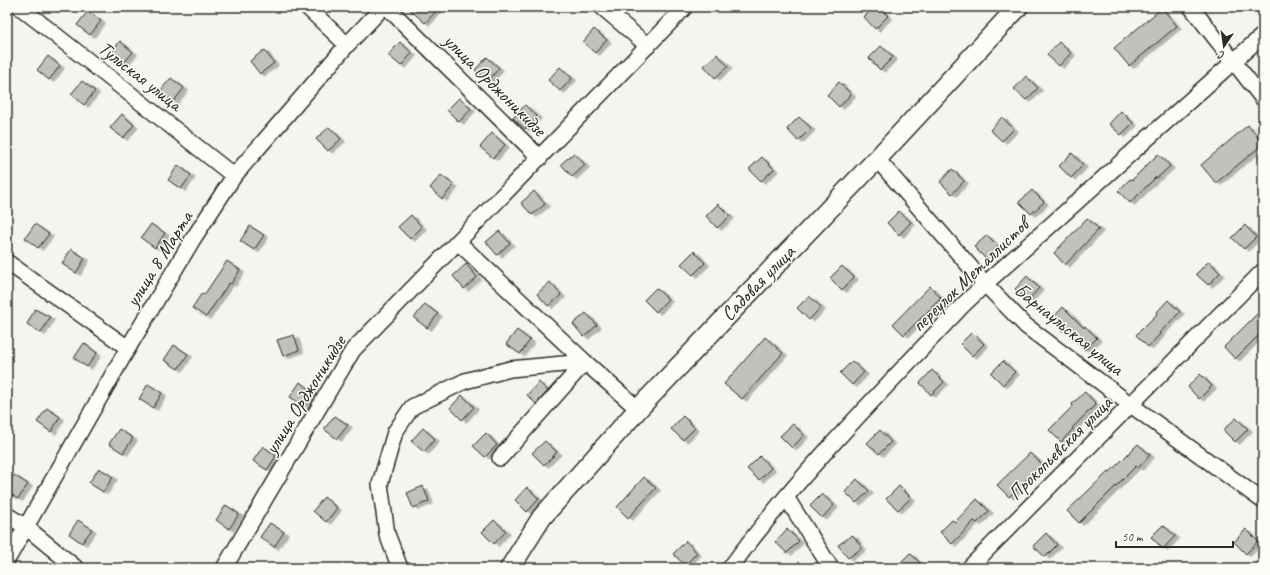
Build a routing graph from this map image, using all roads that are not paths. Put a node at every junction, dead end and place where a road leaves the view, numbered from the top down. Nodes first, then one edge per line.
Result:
1 (20, 7) edge
2 (307, 7) edge
3 (383, 7) edge
4 (387, 7) edge
5 (602, 7) edge
6 (686, 7) edge
7 (1018, 7) edge
8 (1191, 7) edge
9 (1263, 35) edge
10 (348, 45) junction
11 (648, 46) junction
12 (1234, 61) junction
13 (1263, 99) edge
14 (540, 158) junction
15 (877, 159) junction
16 (234, 176) junction
17 (458, 242) junction
18 (7, 262) edge
19 (1263, 271) edge
20 (985, 284) junction
21 (128, 348) junction
22 (585, 362) junction
23 (1131, 405) junction
24 (638, 409) junction
25 (500, 458) dead end
26 (786, 497) junction
27 (1263, 501) edge
28 (7, 516) edge
29 (26, 527) junction
30 (7, 560) edge
31 (76, 568) edge
32 (224, 568) edge
33 (400, 568) edge
34 (510, 568) edge
35 (730, 568) edge
36 (831, 568) edge
37 (969, 568) edge

1 - 16 street, Тульская улица
2 - 10 street
3 - 10 street, улица 8 Марта
4 - 14 street, улица Орджоникидзе
5 - 11 street
6 - 11 street, улица Орджоникидзе
7 - 15 street, Садовая улица
8 - 12 street
9 - 12 street, переулок Металлистов
10 - 16 street, улица 8 Марта
11 - 14 street, улица Орджоникидзе
12 - 13 street
12 - 20 street, переулок Металлистов
14 - 17 street, улица Орджоникидзе
15 - 20 street, Барнаульская улица
15 - 24 street, Садовая улица
16 - 21 street, улица 8 Марта
17 - 22 street
17 - 32 street, улица Орджоникидзе
18 - 21 street
19 - 23 street, Прокопьевская улица
20 - 23 street, Барнаульская улица
20 - 26 street, переулок Металлистов
21 - 29 street, улица 8 Марта
22 - 24 street
22 - 25 street
22 - 33 street
23 - 27 street, Барнаульская улица
23 - 37 street, Прокопьевская улица
24 - 34 street, Садовая улица
26 - 35 street, переулок Металлистов
26 - 36 street
28 - 29 street
29 - 30 street, улица 8 Марта
29 - 31 street

